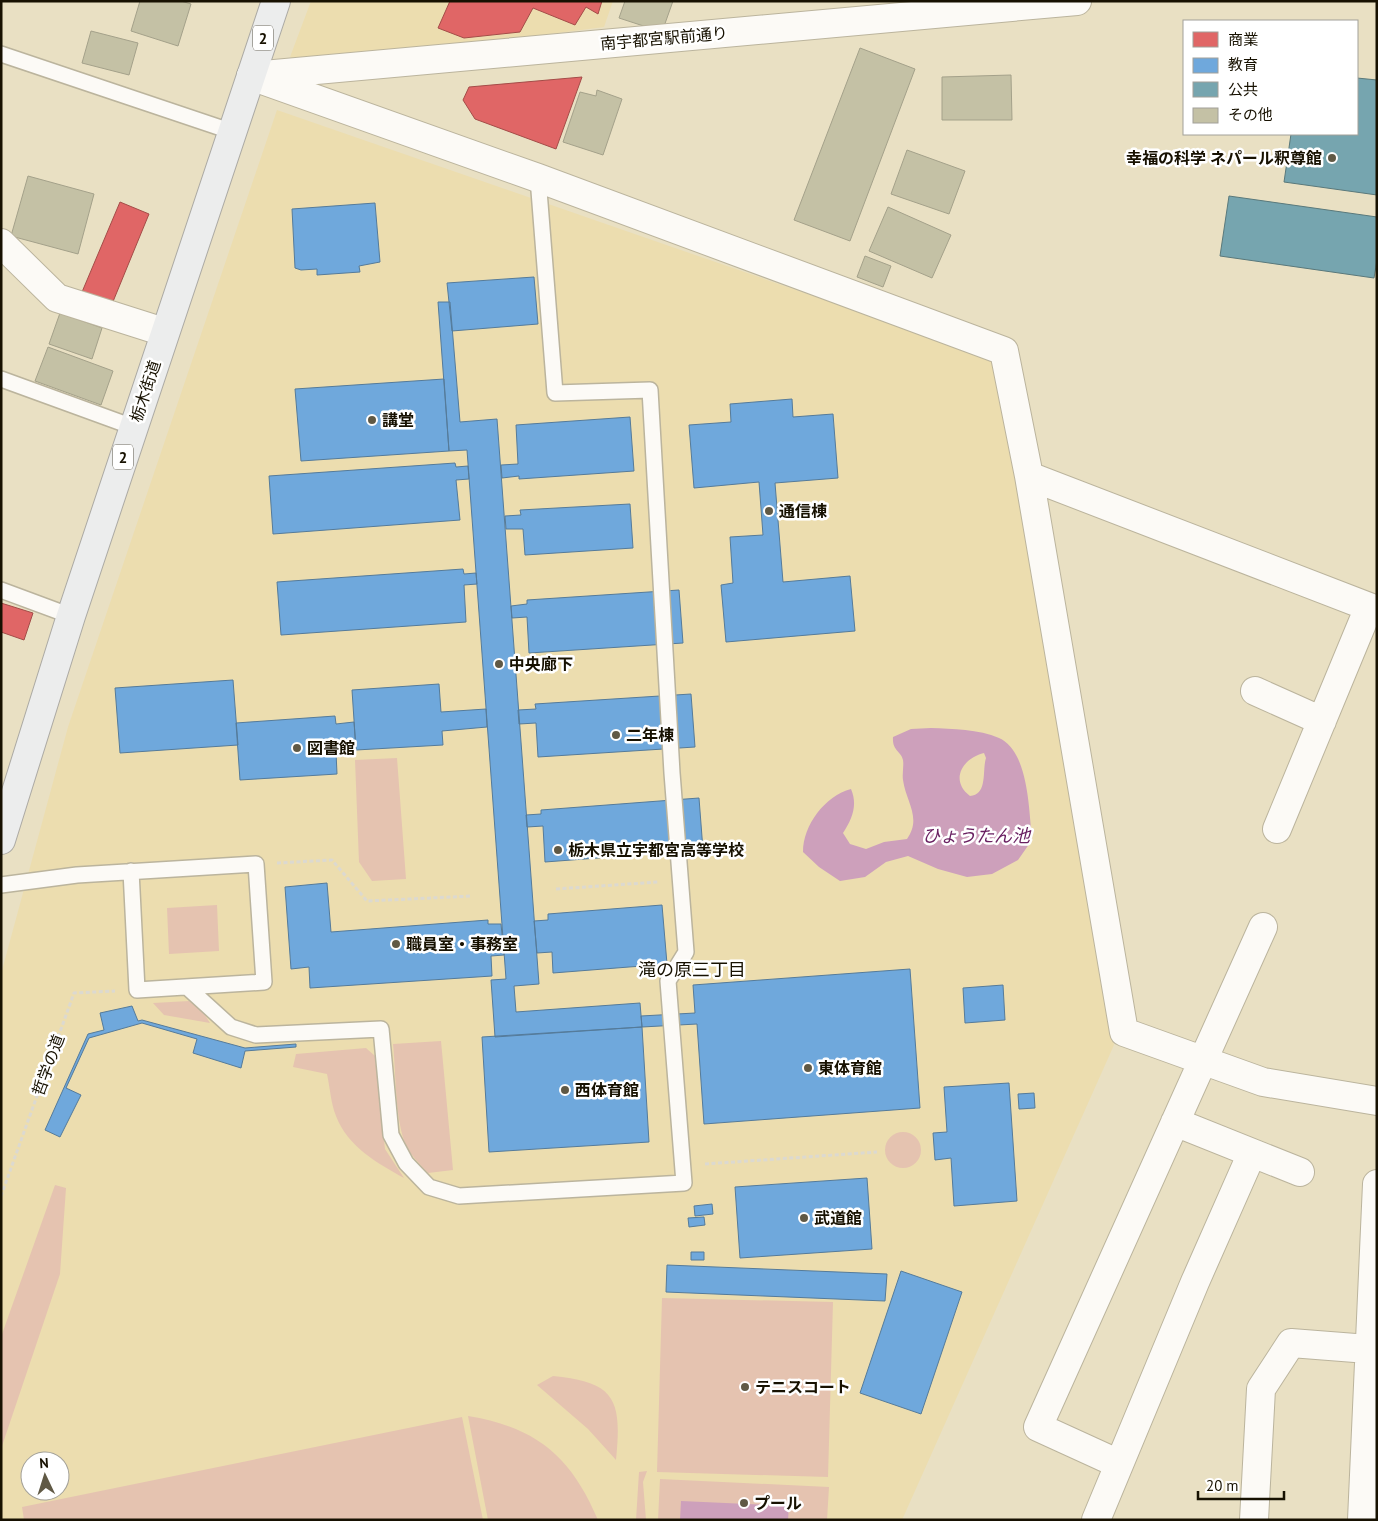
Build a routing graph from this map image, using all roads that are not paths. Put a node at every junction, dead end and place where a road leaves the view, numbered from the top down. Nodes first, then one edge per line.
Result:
1 (276, 1) edge
2 (1077, 1) edge
3 (1, 54) edge
4 (251, 76) junction
5 (233, 132) junction
6 (538, 178) junction
7 (1, 243) edge
8 (164, 332) junction
9 (1, 379) edge
10 (133, 427) junction
11 (1028, 476) junction
12 (1, 590) edge
13 (1373, 608) edge
14 (71, 616) junction
15 (1255, 691) dead end
16 (1322, 721) junction
17 (1277, 829) dead end
18 (1, 840) edge
19 (131, 871) junction
20 (1, 885) edge
21 (1262, 927) dead end
22 (187, 987) junction
23 (1203, 1060) junction
24 (1377, 1101) edge
25 (1175, 1122) junction
26 (1252, 1153) junction
27 (1300, 1172) dead end
28 (1377, 1184) edge
29 (1368, 1349) junction
30 (1119, 1464) junction
31 (1096, 1520) edge
32 (1254, 1520) edge
33 (1362, 1520) edge

1 - 4 main road, 栃木街道 / 2
2 - 4 street, 南宇都宮駅前通り
3 - 5 lane
4 - 5 main road, 栃木街道 / 2
4 - 6 street
5 - 8 main road, 栃木街道 / 2
6 - 11 street
6 - 22 lane
7 - 8 street
8 - 10 main road, 栃木街道 / 2
9 - 10 lane
10 - 14 main road, 栃木街道 / 2
11 - 13 street
11 - 23 street
12 - 14 lane
13 - 16 street
14 - 18 main road, 栃木街道 / 2
15 - 16 street
16 - 17 street
19 - 20 lane
19 - 22 lane
19 - 22 lane
21 - 23 street
23 - 24 street
23 - 25 street
25 - 26 street
25 - 30 street
26 - 27 street
26 - 30 street
28 - 29 street
29 - 32 street
29 - 33 street
30 - 31 street

